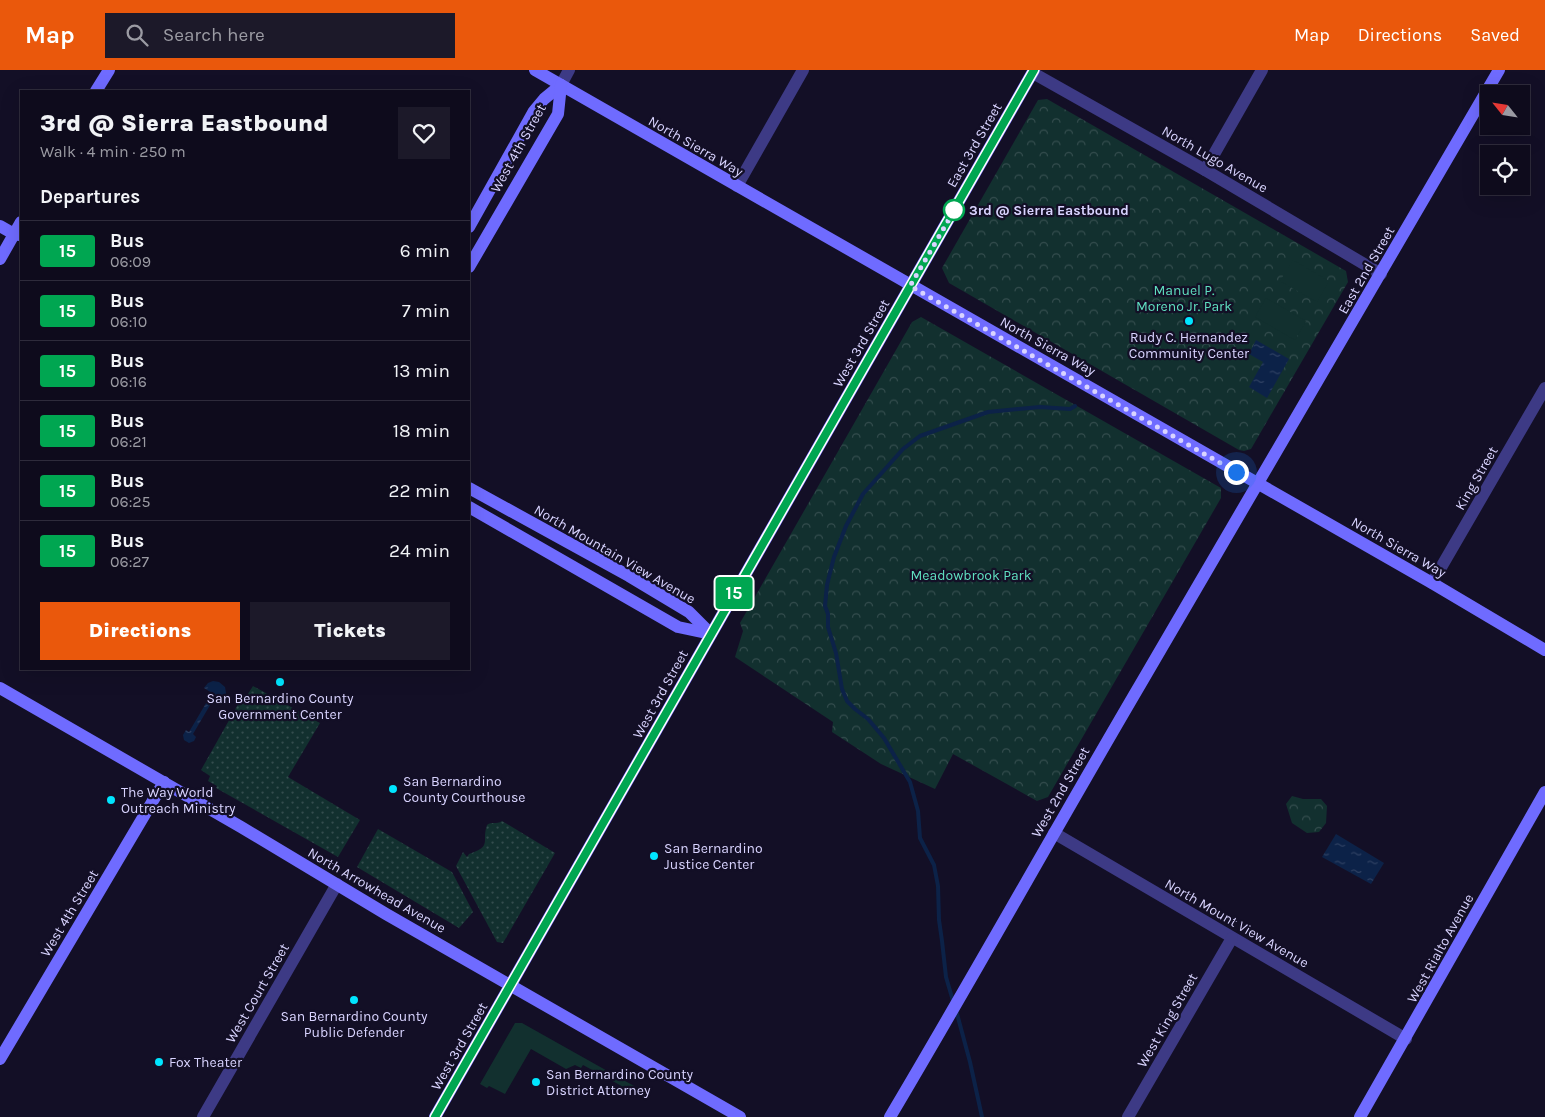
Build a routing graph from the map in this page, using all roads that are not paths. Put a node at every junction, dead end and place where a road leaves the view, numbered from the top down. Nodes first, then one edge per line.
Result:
1 (109, 70) edge
2 (535, 70) edge
3 (568, 70) edge
4 (804, 70) edge
5 (1262, 70) edge
6 (1499, 70) edge
7 (1033, 72) edge
8 (561, 85) junction
9 (97, 90) edge
10 (1205, 170) junction
11 (737, 186) junction
12 (470, 225) edge
13 (0, 226) edge
14 (19, 238) edge
15 (0, 259) edge
16 (470, 265) edge
17 (1381, 274) junction
18 (910, 286) junction
19 (1545, 388) edge
20 (1256, 483) junction
21 (470, 489) edge
22 (470, 508) edge
23 (1432, 583) junction
24 (711, 634) junction
25 (1545, 650) edge
26 (0, 688) edge
27 (164, 782) junction
28 (1545, 792) edge
29 (1054, 833) junction
30 (337, 884) junction
31 (1232, 938) junction
32 (511, 984) junction
33 (1406, 1039) junction
34 (0, 1060) edge
35 (203, 1117) edge
36 (435, 1117) edge
37 (740, 1117) edge
38 (890, 1117) edge
39 (1128, 1117) edge
40 (1360, 1117) edge

1 - 9 street
2 - 8 street, North Sierra Way
3 - 8 street
4 - 11 street
5 - 10 street
6 - 17 street, East 2nd Street
7 - 10 street, North Lugo Avenue
7 - 18 street, East 3rd Street
8 - 11 street, North Sierra Way
8 - 12 street, West 4th Street
8 - 16 street, West 4th Street
10 - 17 street, North Lugo Avenue
11 - 18 street, North Sierra Way
13 - 14 street
14 - 15 street
17 - 20 street, East 2nd Street
18 - 20 street, North Sierra Way
18 - 24 street, West 3rd Street
19 - 23 street, King Street
20 - 23 street, North Sierra Way
20 - 29 street, West 2nd Street
21 - 24 street, North Mountain View Avenue
22 - 24 street
23 - 25 street, North Sierra Way
24 - 32 street, West 3rd Street
26 - 27 street, North Arrowhead Avenue
27 - 30 street, North Arrowhead Avenue
27 - 34 street, West 4th Street
28 - 33 street, West Rialto Avenue
29 - 31 street, North Mount View Avenue
29 - 38 street, West 2nd Street
30 - 32 street, North Arrowhead Avenue
30 - 35 street, West Court Street
31 - 33 street, North Mount View Avenue
31 - 39 street, West King Street
32 - 36 street, West 3rd Street
32 - 37 street, North Arrowhead Avenue
33 - 40 street, West Rialto Avenue

